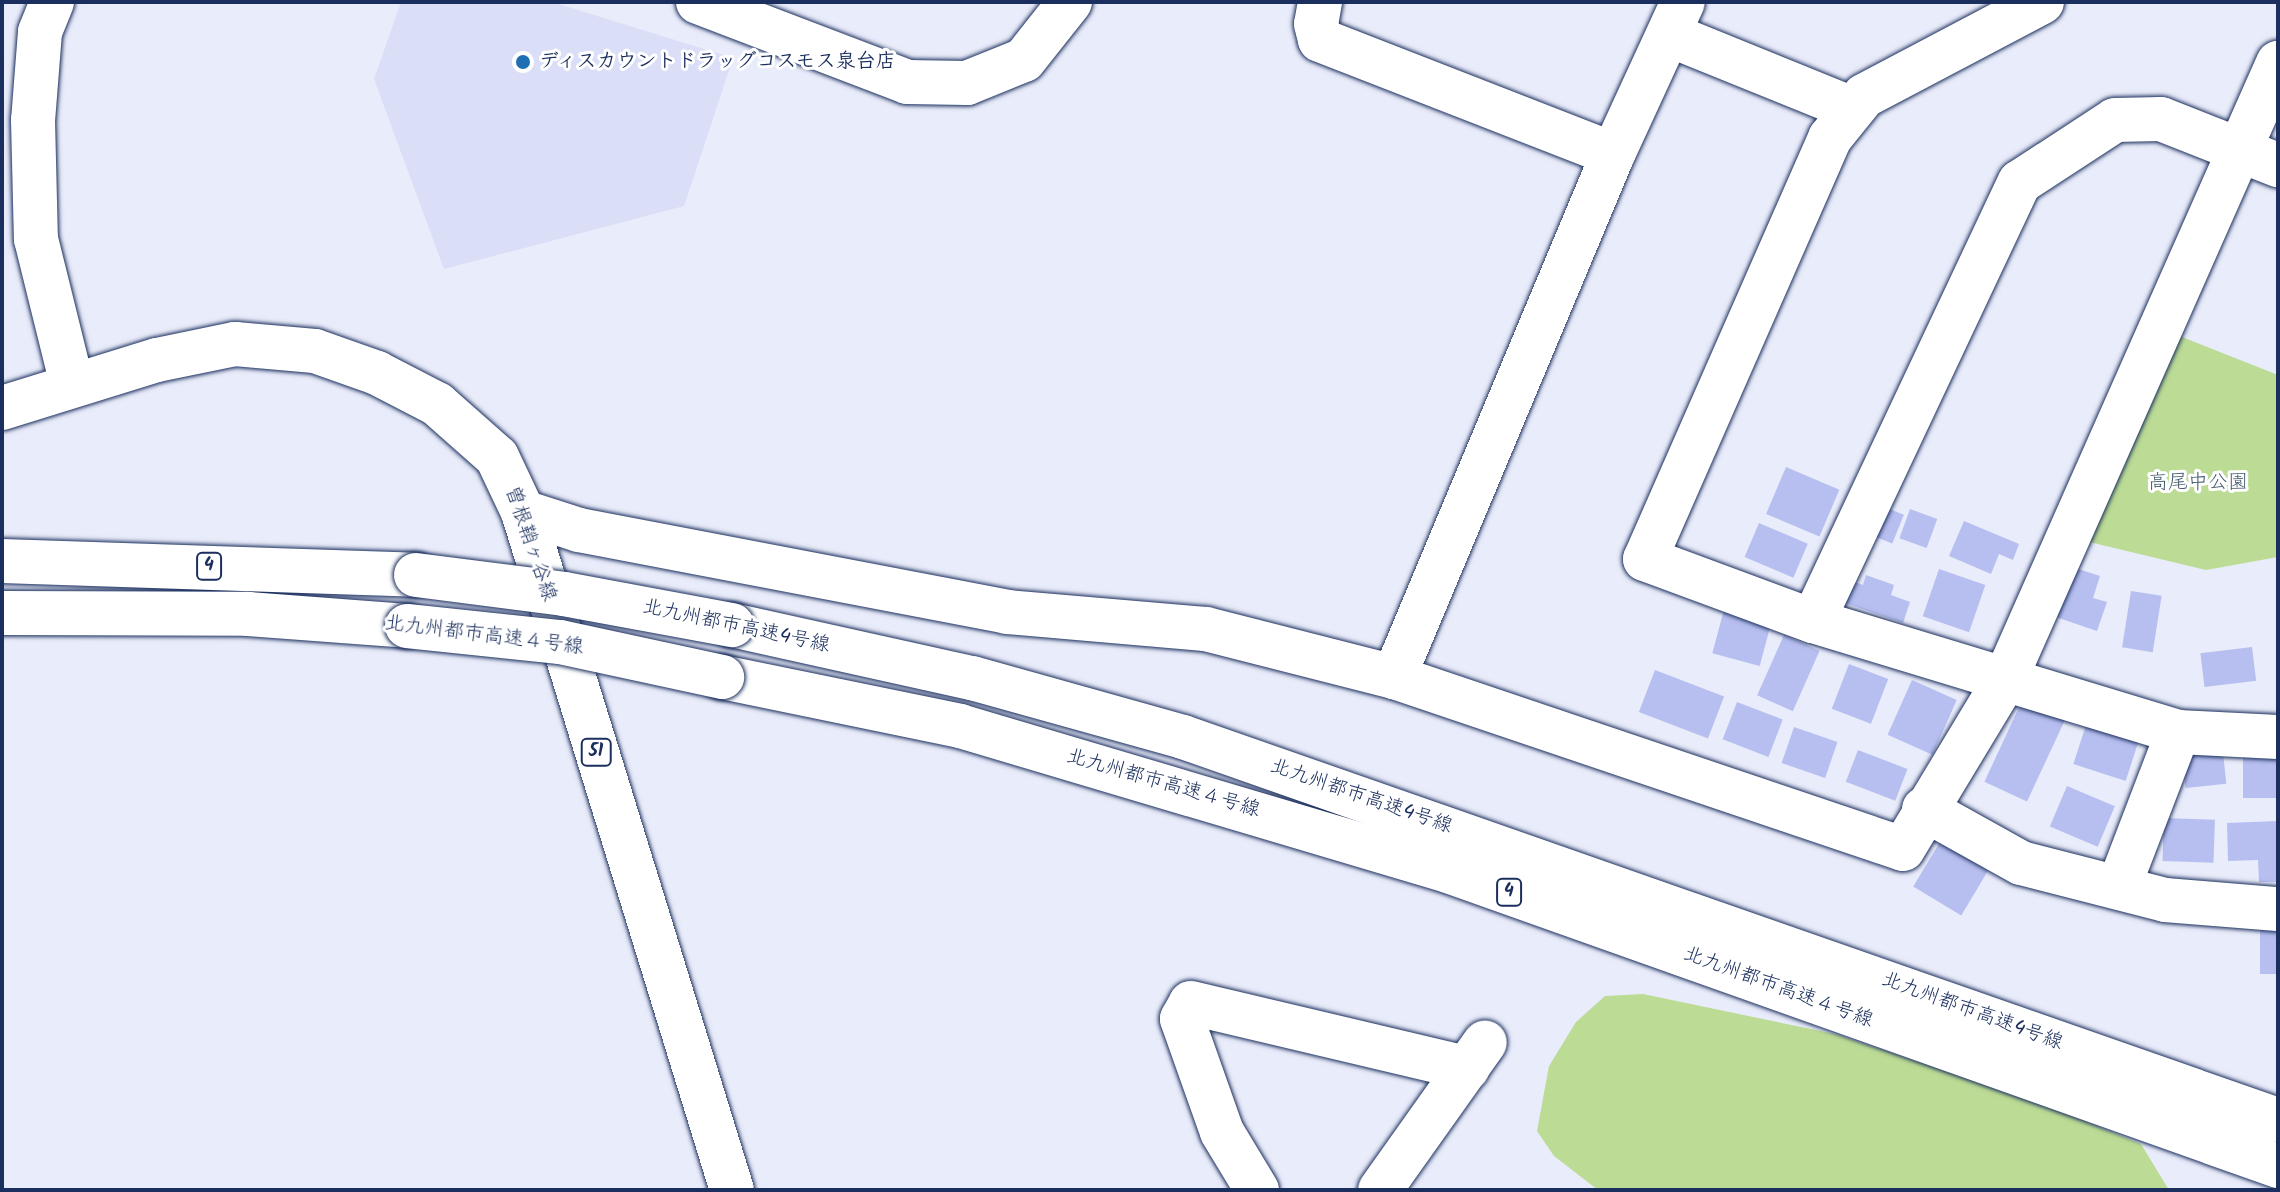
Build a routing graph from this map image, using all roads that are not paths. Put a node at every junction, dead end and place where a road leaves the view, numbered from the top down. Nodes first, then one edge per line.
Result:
1 (52, 2) edge
2 (698, 2) edge
3 (1070, 2) edge
4 (1320, 2) edge
5 (2042, 2) edge
6 (1676, 19) edge
7 (2278, 63) edge
8 (1852, 109) junction
9 (2238, 148) junction
10 (1613, 154) junction
11 (2278, 165) edge
12 (72, 384) junction
13 (2, 408) edge
14 (523, 512) junction
15 (2, 561) edge
16 (2, 613) edge
17 (1813, 621) junction
18 (1394, 677) junction
19 (2005, 680) junction
20 (2178, 732) junction
21 (2278, 737) edge
22 (1924, 809) junction
23 (2119, 886) junction
24 (2278, 909) edge
25 (2278, 1120) edge
26 (2278, 1166) edge
27 (732, 1190) edge
28 (1257, 1190) edge
29 (1380, 1190) edge

1 - 12 main road
2 - 3 main road
4 - 10 main road
5 - 8 main road
6 - 8 main road
6 - 10 main road
7 - 9 main road
8 - 17 main road
9 - 11 main road
9 - 17 main road
9 - 19 main road
10 - 18 main road
12 - 13 main road, 曽根鞘ヶ谷線 / 51
12 - 14 main road, 曽根鞘ヶ谷線 / 51
14 - 18 main road
14 - 27 main road, 曽根鞘ヶ谷線 / 51
15 - 25 main road, 北九州都市高速4号線 / 4, bridge
16 - 26 main road, 北九州都市高速４号線 / 4, bridge
17 - 19 main road
18 - 22 main road
19 - 20 main road
19 - 22 main road
20 - 21 main road
20 - 23 main road
22 - 23 main road
23 - 24 main road
28 - 29 main road

